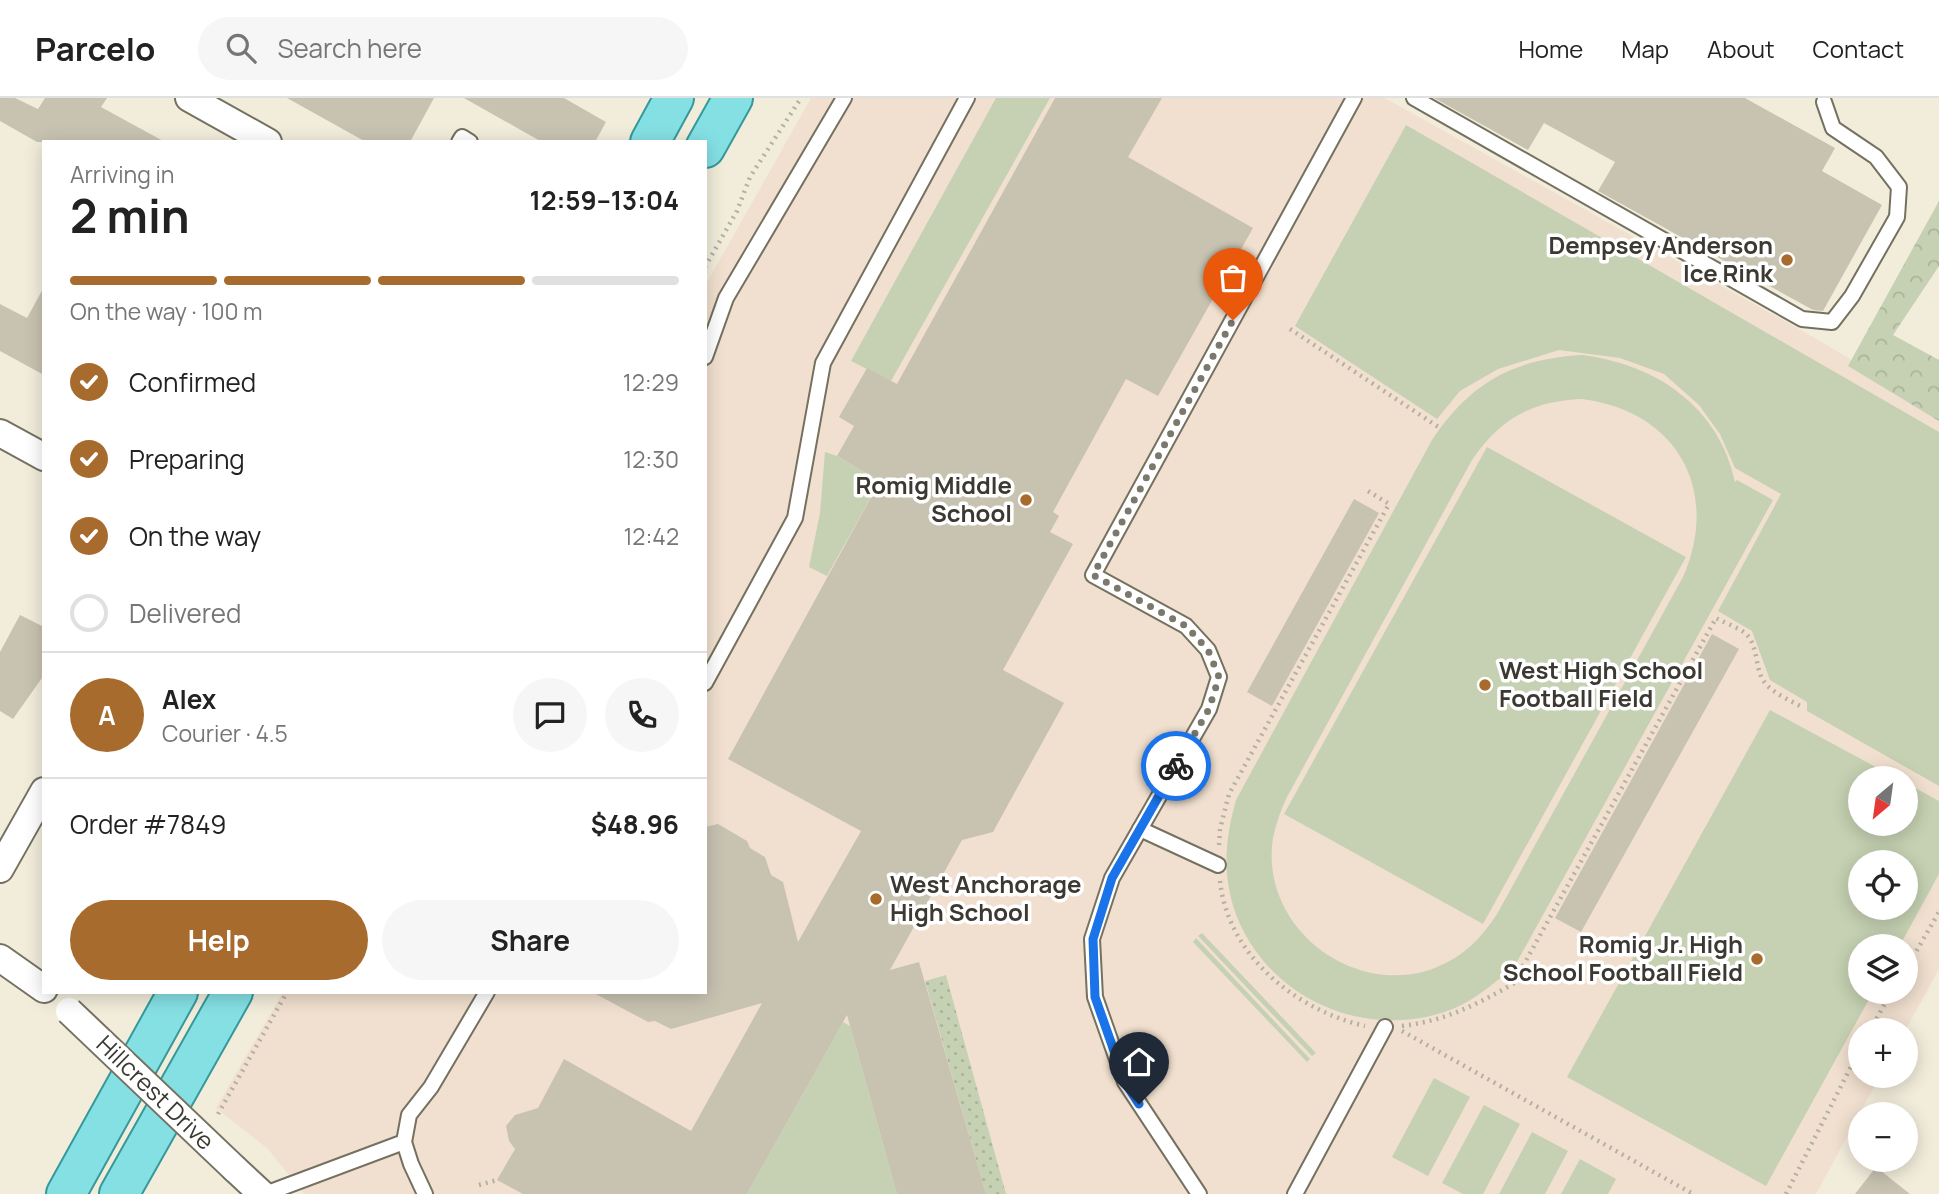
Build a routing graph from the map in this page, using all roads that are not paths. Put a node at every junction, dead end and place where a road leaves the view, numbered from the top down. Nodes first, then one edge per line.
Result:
1 (189, 98) edge
2 (674, 98) edge
3 (733, 98) edge
4 (844, 98) edge
5 (967, 98) edge
6 (1354, 98) edge
7 (1414, 98) edge
8 (1824, 102) dead end
9 (264, 140) edge
10 (651, 140) edge
11 (707, 144) edge
12 (707, 350) edge
13 (0, 433) edge
14 (42, 456) edge
15 (707, 679) edge
16 (42, 795) edge
17 (1139, 830) junction
18 (1218, 865) road end
19 (0, 869) edge
20 (0, 957) edge
21 (42, 988) edge
22 (49, 994) edge
23 (177, 994) edge
24 (232, 994) edge
25 (485, 994) edge
26 (1385, 1027) road end
27 (404, 1142) junction
28 (66, 1194) edge
29 (119, 1194) edge
30 (263, 1194) edge
31 (425, 1194) edge
32 (1199, 1194) edge
33 (1294, 1194) edge

1 - 9 street
2 - 10 main road
3 - 11 main road
4 - 12 lane
5 - 15 lane
6 - 17 lane
7 - 8 lane
13 - 14 street
16 - 19 street
17 - 18 lane
17 - 32 lane
20 - 21 street, Hillcrest Drive
22 - 30 street, Hillcrest Drive, bridge
23 - 28 main road
24 - 29 main road
25 - 27 lane
26 - 33 lane
27 - 30 lane
27 - 31 lane

